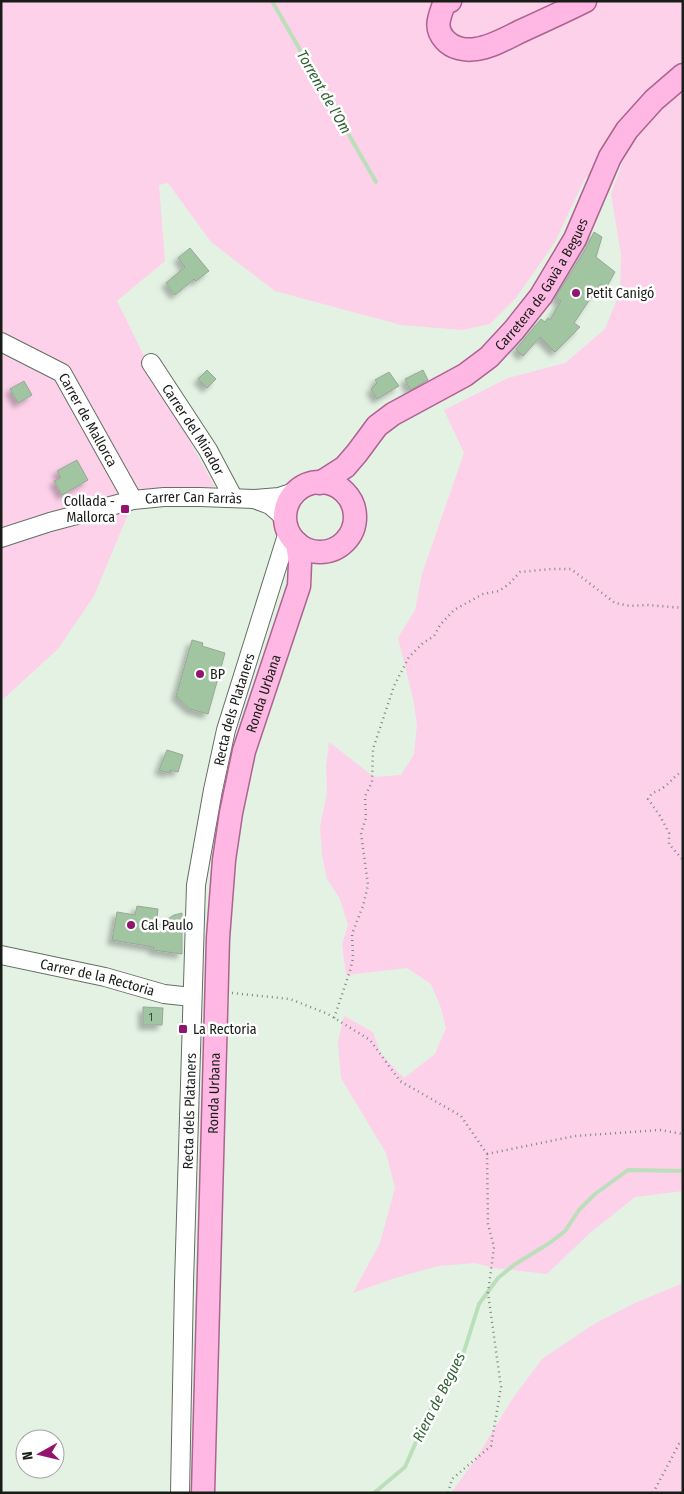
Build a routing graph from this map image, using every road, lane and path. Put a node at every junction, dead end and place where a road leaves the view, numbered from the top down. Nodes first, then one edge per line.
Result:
1 (450, 1) edge
2 (585, 1) edge
3 (683, 75) edge
4 (1, 342) edge
5 (151, 363) dead end
6 (357, 453) junction
7 (320, 483) junction
8 (297, 492) junction
9 (233, 497) junction
10 (348, 498) junction
11 (254, 499) junction
12 (133, 500) junction
13 (290, 531) junction
14 (1, 538) edge
15 (326, 552) junction
16 (299, 586) junction
17 (683, 608) edge
18 (683, 771) edge
19 (683, 860) edge
20 (1, 955) edge
21 (216, 991) junction
22 (192, 997) junction
23 (334, 1018) junction
24 (683, 1134) edge
25 (487, 1154) junction
26 (683, 1444) edge
27 (180, 1493) edge
28 (203, 1493) edge
29 (448, 1493) edge
30 (653, 1493) edge

1 - 2 main road
3 - 6 main road, Carretera de Gavà a Begues
4 - 12 street, Carrer de Mallorca
5 - 9 street, Carrer del Mirador
6 - 7 main road, Carretera de Gavà a Begues
6 - 10 main road, Carretera de Gavà a Begues
7 - 8 main road
7 - 10 main road
8 - 11 street, Carrer Can Farràs
8 - 13 main road, Ronda Urbana
9 - 11 street, Carrer Can Farràs
9 - 12 street, Carrer Can Farràs
10 - 15 main road, Ronda Urbana
11 - 13 street, Carrer Can Farràs
12 - 14 street, Carrer Can Farràs
13 - 15 main road
13 - 16 main road, Ronda Urbana
13 - 22 street, Recta dels Plataners
15 - 16 main road, Ronda Urbana
16 - 21 main road, Ronda Urbana
17 - 23 path
18 - 19 path
20 - 22 street, Carrer de la Rectoria
21 - 23 path
21 - 28 main road, Ronda Urbana
22 - 27 street, Recta dels Plataners
23 - 25 path
24 - 25 path
25 - 29 path
26 - 30 path

